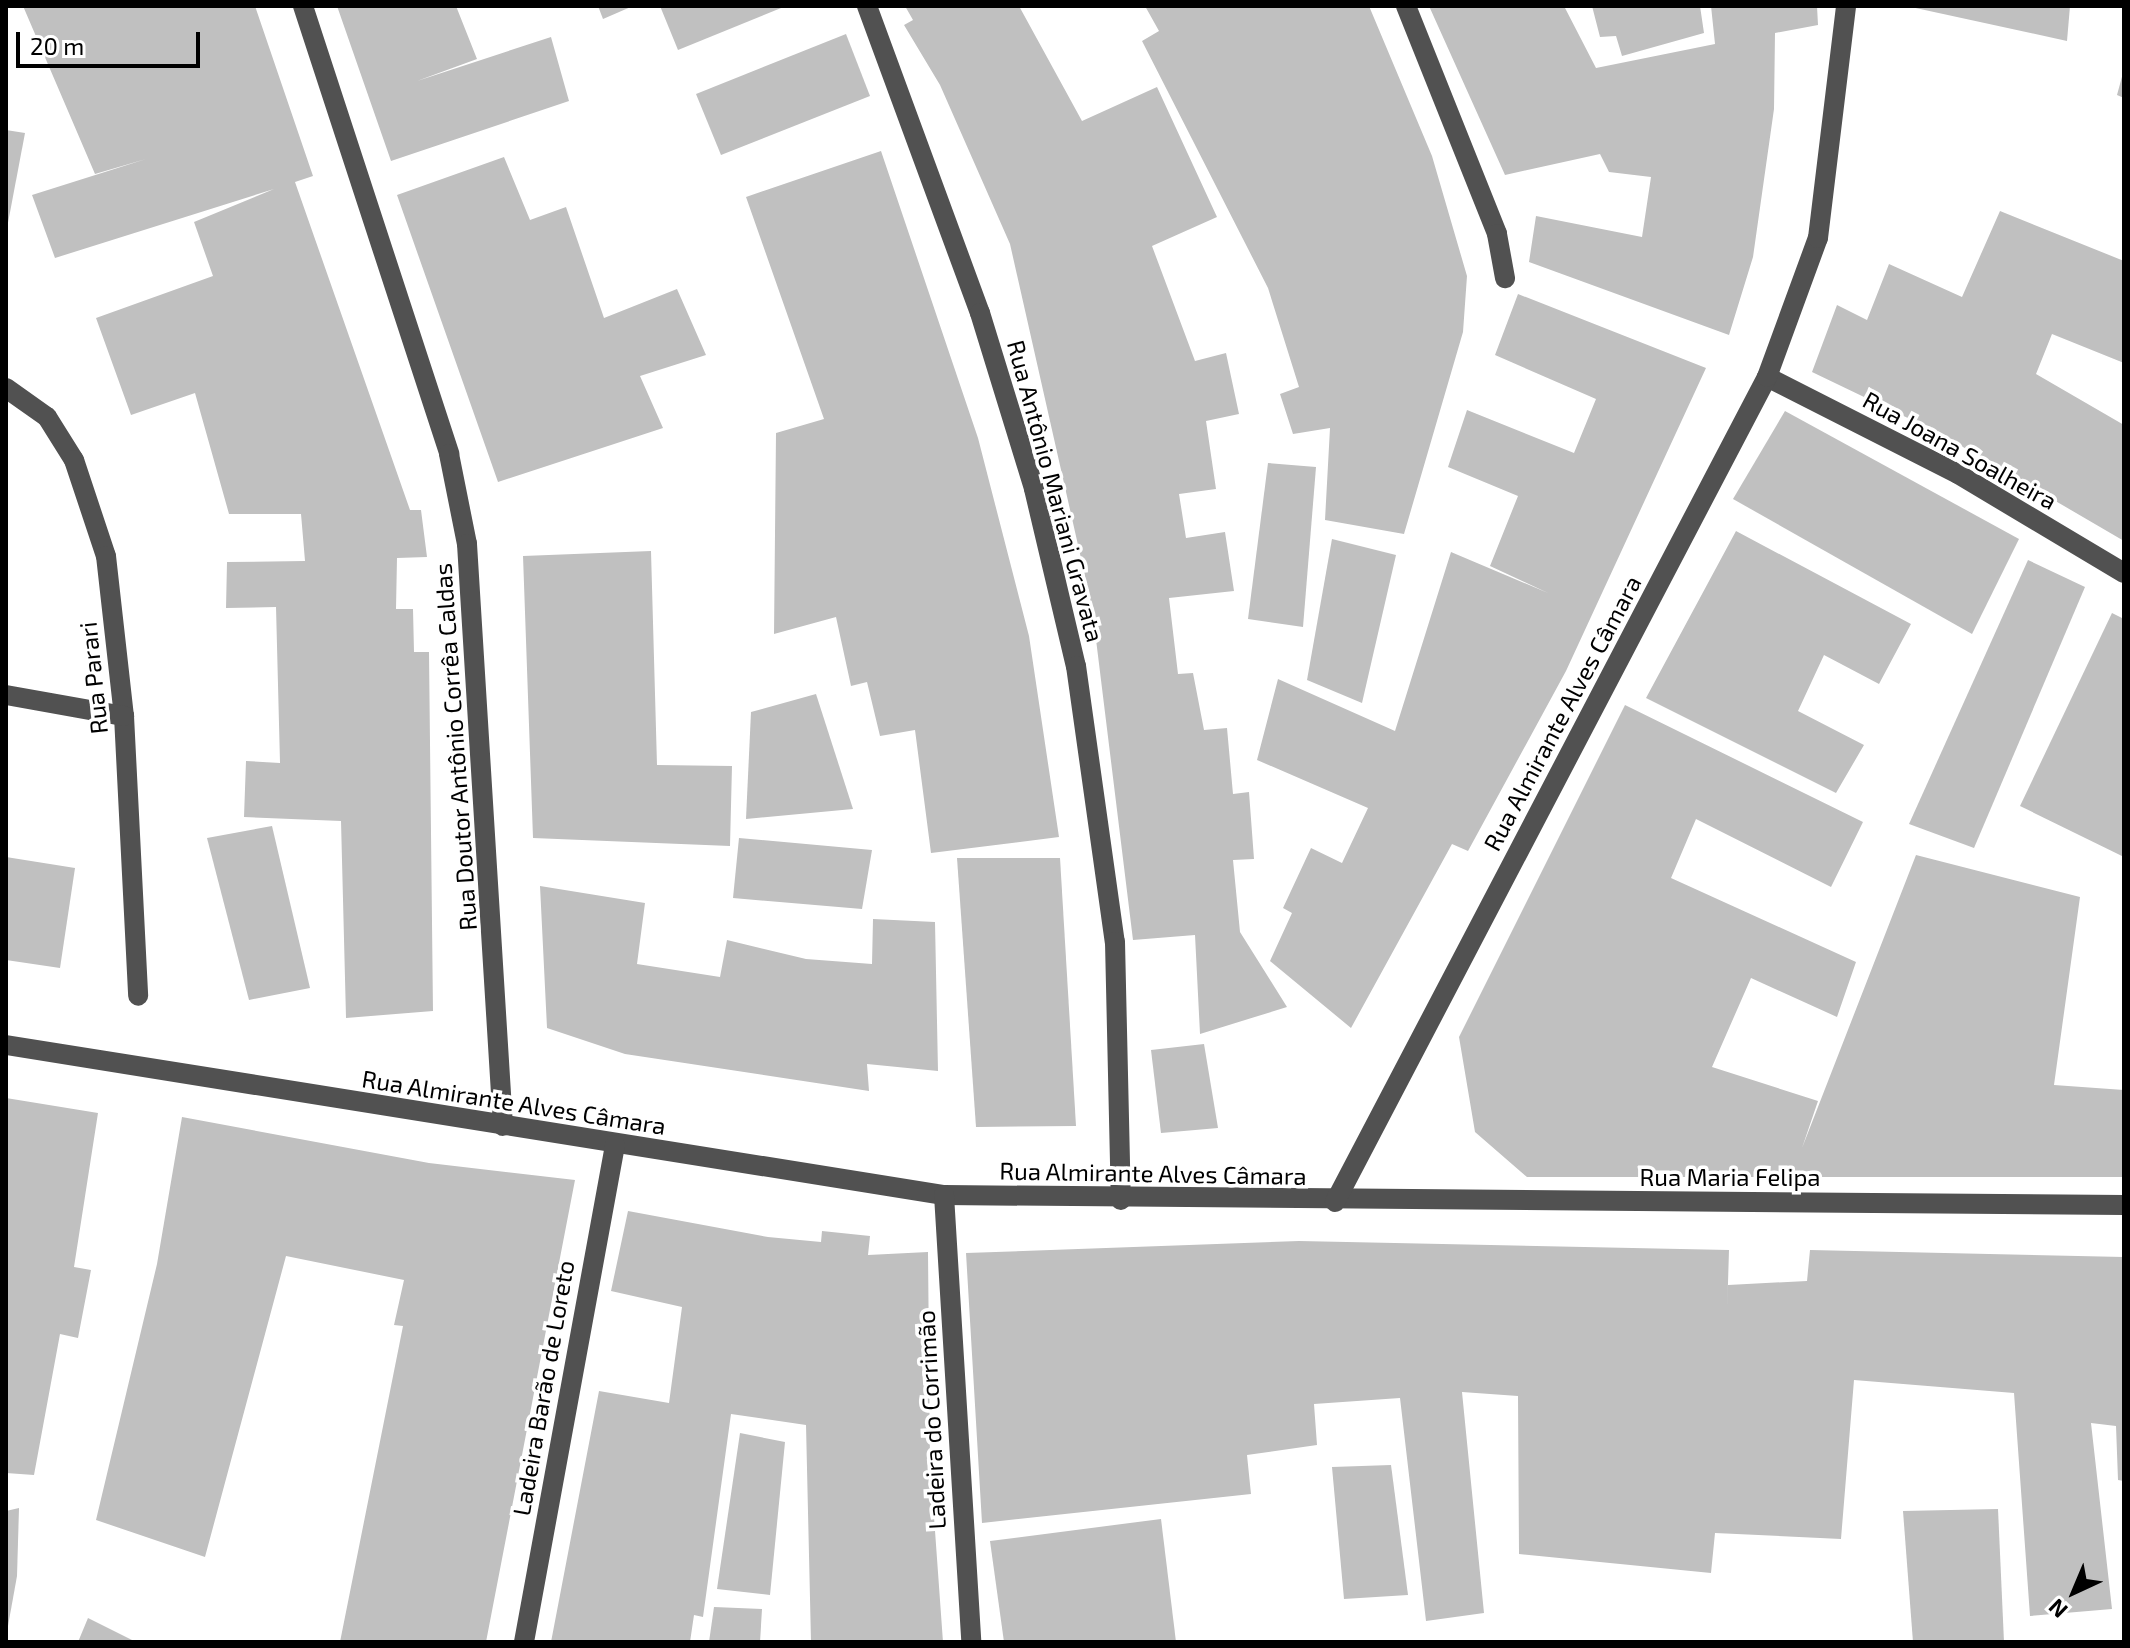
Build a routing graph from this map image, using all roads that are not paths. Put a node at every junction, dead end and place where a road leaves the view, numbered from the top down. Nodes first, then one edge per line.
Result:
1 (303, 6) edge
2 (867, 6) edge
3 (1406, 6) edge
4 (1846, 6) edge
5 (1505, 278) dead end
6 (1767, 377) junction
7 (6, 388) edge
8 (2124, 573) edge
9 (6, 695) edge
10 (124, 716) junction
11 (138, 996) dead end
12 (6, 1045) edge
13 (503, 1126) junction
14 (615, 1145) junction
15 (944, 1195) junction
16 (1121, 1200) junction
17 (1335, 1202) junction
18 (2124, 1205) edge
19 (524, 1642) edge
20 (971, 1642) edge

1 - 13 street, Rua Doutor Antônio Corrêa Caldas
2 - 16 street, Rua Antônio Mariani Gravata
3 - 5 street
4 - 6 street, Rua Almirante Alves Câmara
6 - 8 street, Rua Joana Soalheira
6 - 17 street, Rua Almirante Alves Câmara
7 - 10 street, Rua Parari
9 - 10 street
10 - 11 street, Rua Parari
12 - 13 street, Rua Almirante Alves Câmara
13 - 14 street, Rua Almirante Alves Câmara
14 - 15 street, Rua Almirante Alves Câmara
14 - 19 street, Ladeira Barão de Loreto
15 - 16 street, Rua Almirante Alves Câmara
15 - 20 street, Ladeira do Corrimão
16 - 17 street, Rua Almirante Alves Câmara
17 - 18 street, Rua Maria Felipa

